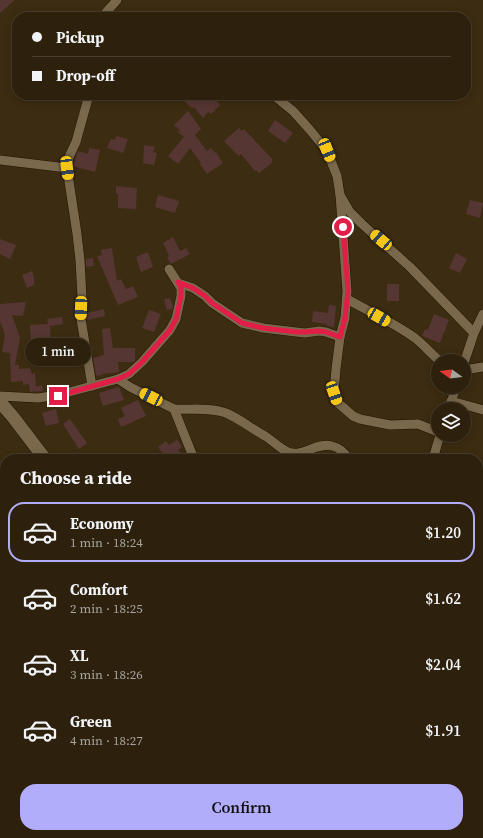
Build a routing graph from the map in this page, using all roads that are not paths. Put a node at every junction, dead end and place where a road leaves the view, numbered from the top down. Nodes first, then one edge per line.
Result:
1 (117, 0) edge
2 (106, 12) edge
3 (88, 100) edge
4 (280, 100) edge
5 (0, 160) edge
6 (67, 168) junction
7 (340, 194) junction
8 (169, 269) dead end
9 (178, 282) junction
10 (347, 300) junction
11 (483, 314) edge
12 (474, 333) junction
13 (340, 337) junction
14 (431, 354) edge
15 (467, 354) edge
16 (483, 368) edge
17 (471, 369) edge
18 (118, 379) junction
19 (92, 386) junction
20 (0, 396) edge
21 (0, 402) edge
22 (471, 408) edge
23 (174, 409) junction
24 (483, 410) edge
25 (431, 429) edge
26 (438, 442) edge
27 (41, 454) edge
28 (192, 454) edge
29 (345, 454) edge
30 (434, 454) edge

1 - 2 street
3 - 6 street
4 - 7 street
5 - 6 street
6 - 19 street
7 - 10 street
7 - 12 street
8 - 9 street
9 - 13 street
9 - 18 street
10 - 13 street
10 - 14 street
11 - 12 street
12 - 15 street
13 - 25 street
16 - 17 street
18 - 19 street
18 - 23 street
19 - 20 street
21 - 27 street
22 - 24 street
23 - 28 street
23 - 29 street
26 - 30 street

